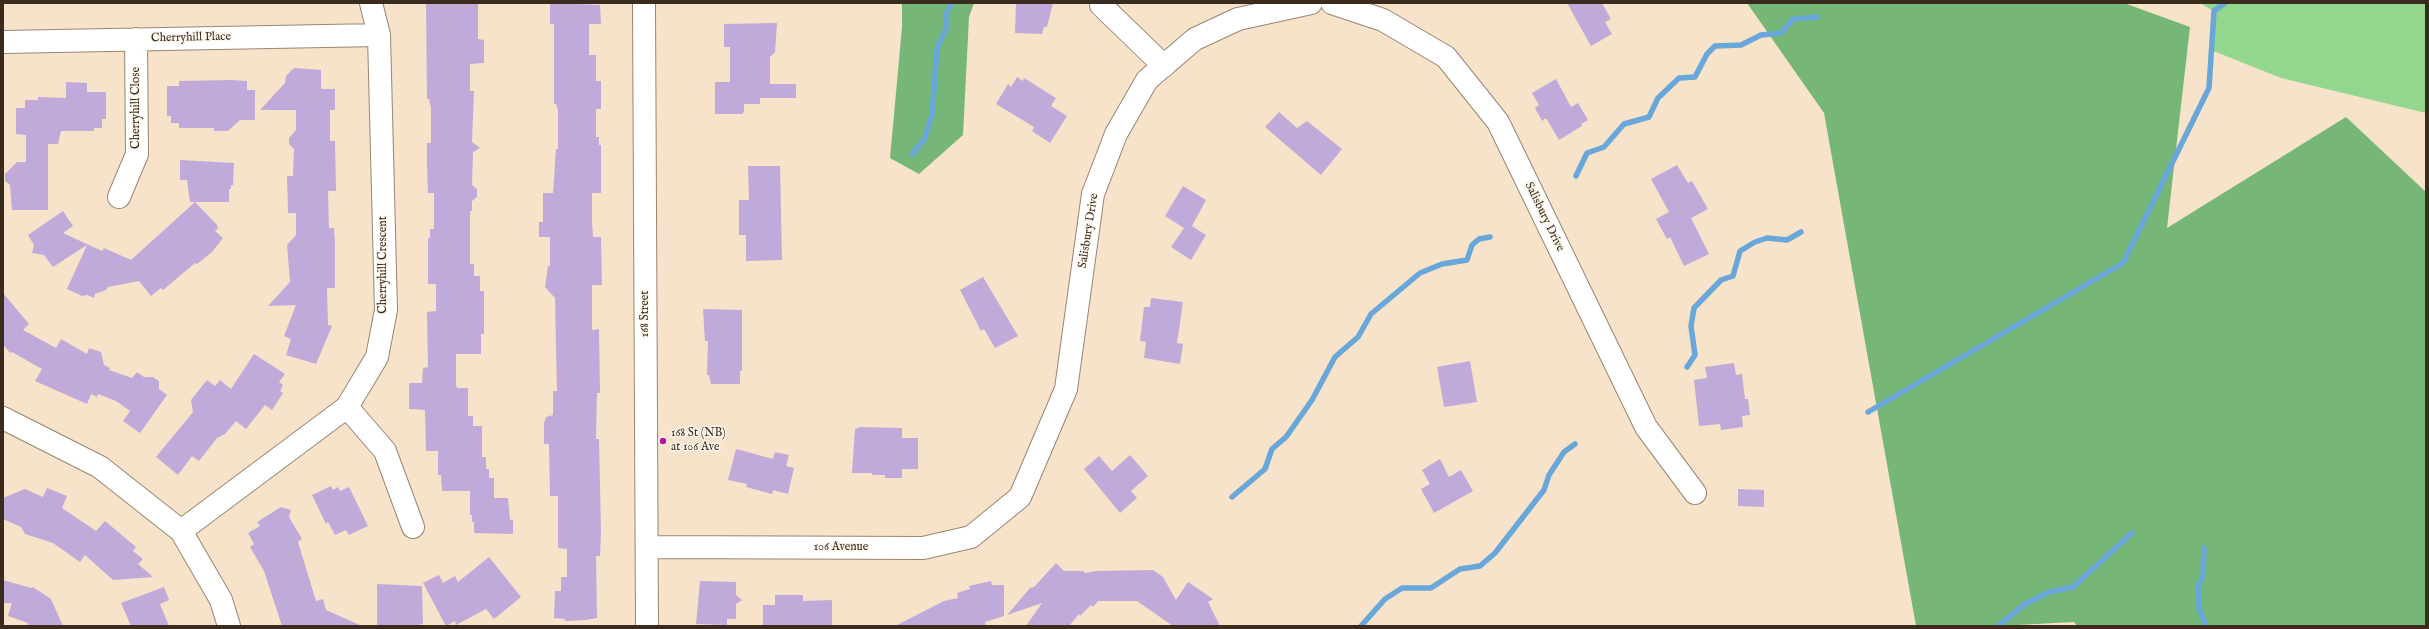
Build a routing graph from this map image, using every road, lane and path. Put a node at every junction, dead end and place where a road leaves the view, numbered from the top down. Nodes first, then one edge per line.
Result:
1 (371, 3) edge
2 (644, 3) edge
3 (1311, 3) edge
4 (1332, 3) edge
5 (1101, 5) dead end
6 (379, 35) junction
7 (136, 39) junction
8 (3, 42) edge
9 (1164, 66) junction
10 (119, 197) dead end
11 (347, 407) junction
12 (3, 418) edge
13 (1695, 493) dead end
14 (1020, 496) joint
15 (413, 527) dead end
16 (180, 531) junction
17 (646, 547) junction
18 (229, 626) edge
19 (647, 626) edge

1 - 6 street, Cherryhill Crescent
2 - 17 street, 168 Street
3 - 9 street, Salisbury Drive
4 - 13 street, Salisbury Drive
5 - 9 street
6 - 7 street, Cherryhill Place
6 - 11 street, Cherryhill Crescent
7 - 8 street, Cherryhill Place
7 - 10 street, Cherryhill Close
9 - 14 street, Salisbury Drive
11 - 15 street
11 - 16 street, Cherryhill Crescent
12 - 16 street
14 - 17 street, 106 Avenue
16 - 18 street
17 - 19 street, 168 Street

